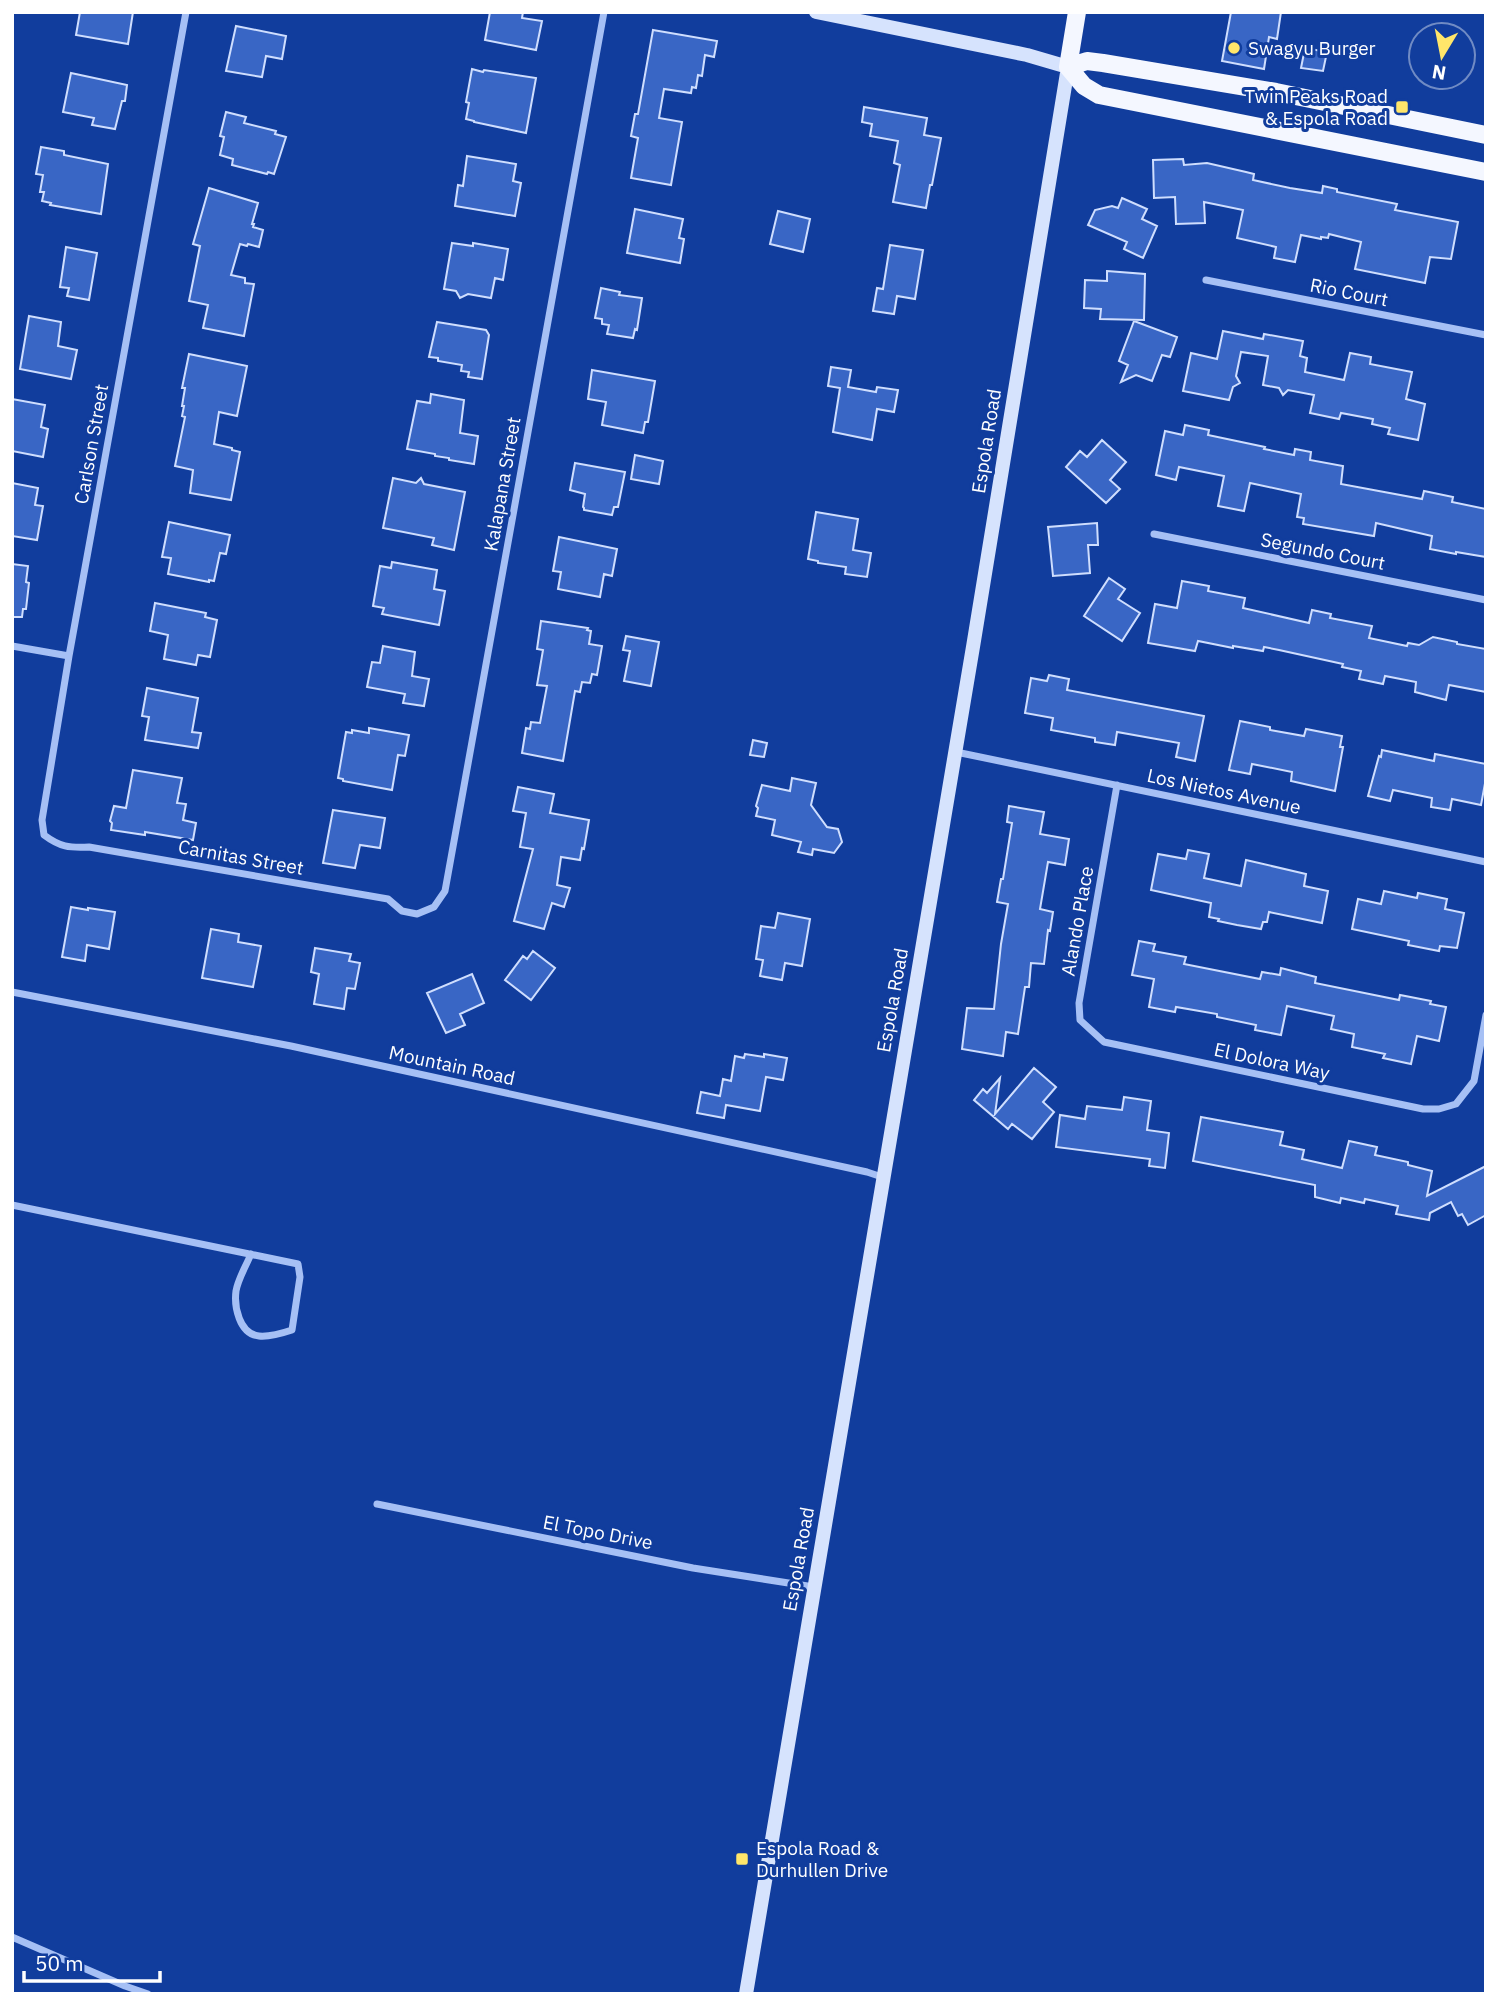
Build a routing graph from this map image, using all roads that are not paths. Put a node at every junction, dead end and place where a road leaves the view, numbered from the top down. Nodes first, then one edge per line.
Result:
1 (186, 12) edge
2 (604, 12) edge
3 (816, 12) edge
4 (1077, 12) edge
5 (1068, 67) junction
6 (1486, 135) edge
7 (1486, 172) edge
8 (1206, 280) dead end
9 (1486, 335) edge
10 (1154, 534) dead end
11 (1486, 600) edge
12 (12, 646) edge
13 (69, 656) junction
14 (956, 752) junction
15 (1117, 785) junction
16 (89, 847) joint
17 (1486, 862) edge
18 (388, 899) joint
19 (12, 992) edge
20 (1486, 1015) edge
21 (1115, 1045) joint
22 (882, 1177) junction
23 (12, 1205) edge
24 (251, 1255) junction
25 (377, 1504) dead end
26 (815, 1587) junction
27 (12, 1937) edge
28 (148, 1994) edge
29 (746, 1994) edge

1 - 13 street, Carlson Street
2 - 18 street, Kalapana Street
3 - 5 main road
4 - 5 main road, Espola Road
5 - 6 main road
5 - 7 main road
5 - 14 main road, Espola Road
8 - 9 street, Rio Court
10 - 11 street, Segundo Court
12 - 13 street
13 - 16 street, Carlson Street
14 - 15 street, Los Nietos Avenue
14 - 22 main road, Espola Road
15 - 17 street, Los Nietos Avenue
15 - 21 street, Alando Place
16 - 18 street, Carnitas Street
19 - 22 street, Mountain Road
20 - 21 street, El Dolora Way
22 - 26 main road, Espola Road
23 - 24 street
24 - 24 street
25 - 26 street, El Topo Drive
26 - 29 main road, Espola Road
27 - 28 street

